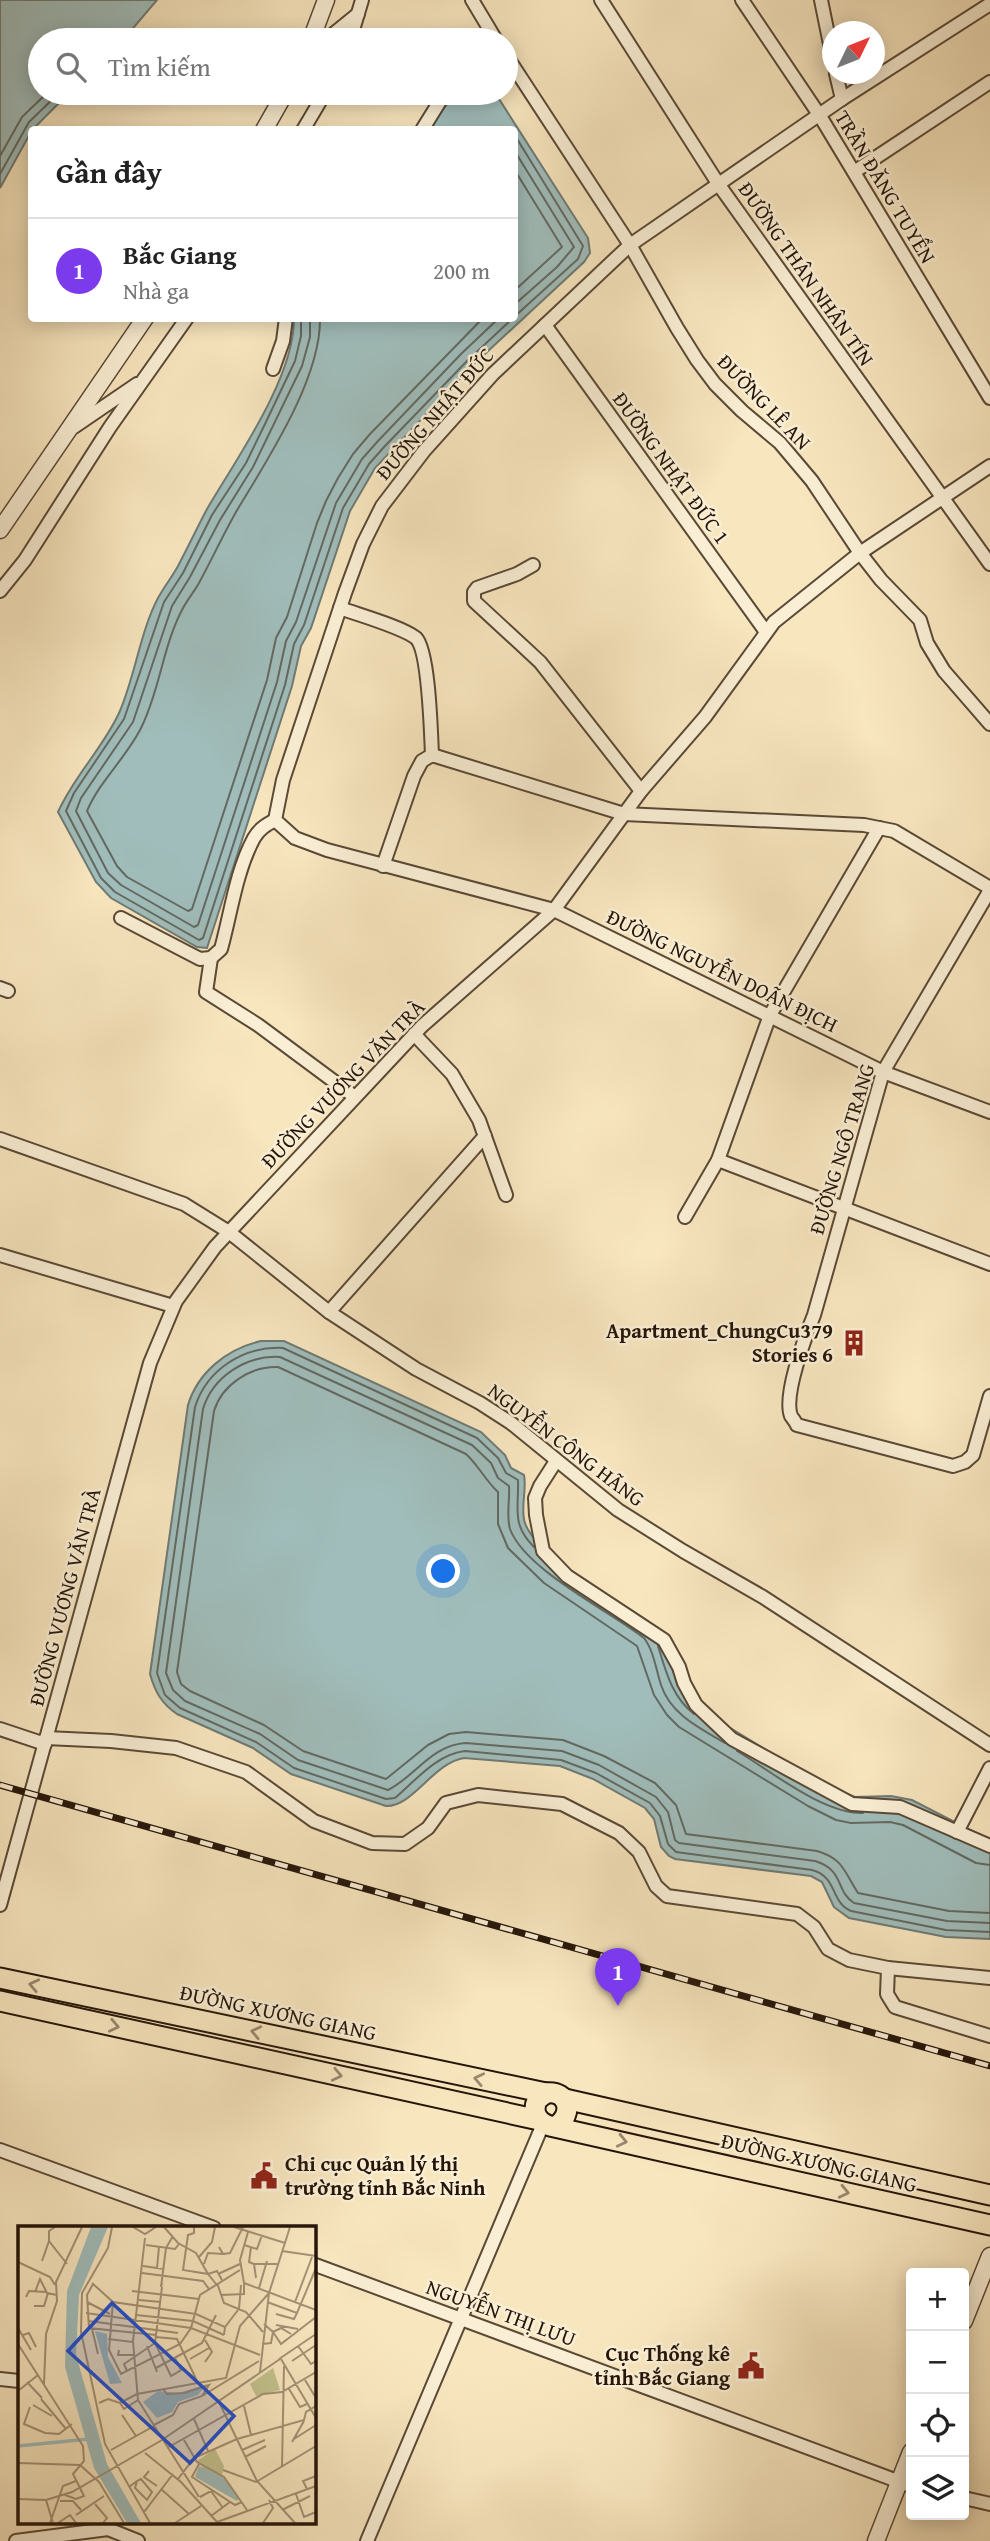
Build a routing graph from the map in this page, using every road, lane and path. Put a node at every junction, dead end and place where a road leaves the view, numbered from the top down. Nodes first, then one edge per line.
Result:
1 (326, 0) edge
2 (362, 0) edge
3 (601, 0) edge
4 (742, 0) edge
5 (821, 0) edge
6 (472, 2) edge
7 (990, 4) edge
8 (358, 14) junction
9 (825, 21) edge
10 (316, 28) edge
11 (341, 28) edge
12 (354, 28) edge
13 (487, 28) edge
14 (518, 73) edge
15 (990, 82) edge
16 (838, 84) edge
17 (842, 99) junction
18 (278, 105) edge
19 (318, 105) edge
20 (438, 105) edge
21 (820, 116) junction
22 (266, 126) edge
23 (305, 126) edge
24 (424, 126) edge
25 (854, 172) junction
26 (719, 185) junction
27 (630, 245) junction
28 (142, 322) edge
29 (184, 322) edge
30 (285, 322) edge
31 (545, 326) junction
32 (273, 369) dead end
33 (146, 377) junction
34 (990, 398) edge
35 (68, 431) junction
36 (990, 466) edge
37 (942, 498) junction
38 (0, 530) edge
39 (860, 553) junction
40 (25, 560) junction
41 (990, 564) edge
42 (533, 565) dead end
43 (0, 574) edge
44 (0, 591) edge
45 (340, 608) junction
46 (766, 632) junction
47 (990, 724) edge
48 (432, 755) junction
49 (641, 790) junction
50 (624, 814) junction
51 (275, 820) junction
52 (878, 828) junction
53 (383, 866) junction
54 (990, 889) edge
55 (554, 910) junction
56 (121, 918) dead end
57 (211, 958) junction
58 (770, 1015) junction
59 (414, 1034) junction
60 (883, 1072) junction
61 (355, 1097) junction
62 (990, 1112) edge
63 (485, 1136) junction
64 (0, 1139) edge
65 (718, 1160) junction
66 (506, 1195) dead end
67 (844, 1208) junction
68 (685, 1217) dead end
69 (229, 1232) junction
70 (0, 1255) edge
71 (990, 1264) edge
72 (173, 1306) junction
73 (329, 1312) junction
74 (990, 1396) edge
75 (556, 1461) junction
76 (0, 1729) edge
77 (46, 1741) junction
78 (990, 1745) edge
79 (990, 1768) edge
80 (957, 1832) junction
81 (990, 1846) edge
82 (0, 1905) edge
83 (888, 1968) junction
84 (0, 1978) edge
85 (990, 1978) edge
86 (0, 2001) edge
87 (990, 2036) edge
88 (555, 2096) junction
89 (546, 2123) junction
90 (0, 2150) edge
91 (990, 2195) edge
92 (990, 2202) edge
93 (990, 2225) edge
94 (205, 2226) edge
95 (990, 2256) edge
96 (315, 2265) edge
97 (969, 2308) edge
98 (461, 2318) junction
99 (0, 2379) edge
100 (18, 2381) edge
101 (910, 2457) edge
102 (905, 2484) edge
103 (969, 2499) edge
104 (990, 2504) edge
105 (108, 2530) edge
106 (16, 2541) edge
107 (138, 2541) edge
108 (367, 2541) edge
109 (876, 2541) edge

1 - 10 street
2 - 8 street
3 - 26 street, ĐƯỜNG THÂN NHÂN TÍN
4 - 21 street, TRẦN ĐĂNG TUYỂN
5 - 9 street
6 - 13 street
7 - 17 street, ĐƯỜNG NHẬT ĐỨC
8 - 11 street
8 - 12 street
14 - 27 street, ĐƯỜNG LÊ AN
15 - 25 street
16 - 17 street
17 - 21 street, ĐƯỜNG NHẬT ĐỨC
18 - 22 street
19 - 23 street
20 - 24 street
21 - 25 street, TRẦN ĐĂNG TUYỂN
21 - 26 street, ĐƯỜNG NHẬT ĐỨC
25 - 34 street, TRẦN ĐĂNG TUYỂN
26 - 27 street, ĐƯỜNG NHẬT ĐỨC
26 - 37 street, ĐƯỜNG THÂN NHÂN TÍN
27 - 31 street, ĐƯỜNG NHẬT ĐỨC
27 - 39 street, ĐƯỜNG LÊ AN
28 - 35 street
29 - 33 street
30 - 32 street
31 - 45 street, ĐƯỜNG NHẬT ĐỨC
31 - 46 street, ĐƯỜNG NHẬT ĐỨC 1
33 - 35 street
33 - 40 street
35 - 38 street
36 - 37 street, ĐƯỜNG VƯƠNG VĂN TRÀ
37 - 39 street, ĐƯỜNG VƯƠNG VĂN TRÀ
37 - 41 street, ĐƯỜNG THÂN NHÂN TÍN
39 - 46 street, ĐƯỜNG VƯƠNG VĂN TRÀ
39 - 47 street, ĐƯỜNG LÊ AN
40 - 43 street
40 - 44 street
42 - 49 street
45 - 48 street
45 - 51 street, ĐƯỜNG NHẬT ĐỨC
46 - 49 street, ĐƯỜNG VƯƠNG VĂN TRÀ
48 - 50 street
48 - 53 street
49 - 50 street, ĐƯỜNG VƯƠNG VĂN TRÀ
50 - 52 street
50 - 55 street, ĐƯỜNG VƯƠNG VĂN TRÀ
51 - 53 street
51 - 57 street
52 - 54 street
52 - 58 street
53 - 55 street
54 - 60 street, ĐƯỜNG NGÔ TRANG
55 - 58 street, ĐƯỜNG NGUYỄN DOÃN ĐỊCH
55 - 59 street, ĐƯỜNG VƯƠNG VĂN TRÀ
56 - 57 street
57 - 61 street
58 - 60 street, ĐƯỜNG NGUYỄN DOÃN ĐỊCH
58 - 65 street
59 - 61 street, ĐƯỜNG VƯƠNG VĂN TRÀ
59 - 63 street
60 - 62 street, ĐƯỜNG NGUYỄN DOÃN ĐỊCH
60 - 67 street, ĐƯỜNG NGÔ TRANG
61 - 69 street, ĐƯỜNG VƯƠNG VĂN TRÀ
63 - 66 street
63 - 73 street
64 - 69 street, NGUYỄN CÔNG HÃNG
65 - 67 street
65 - 68 street
67 - 71 street
67 - 74 street, ĐƯỜNG NGÔ TRANG
69 - 72 street, ĐƯỜNG VƯƠNG VĂN TRÀ
69 - 73 street, NGUYỄN CÔNG HÃNG
70 - 72 street
72 - 77 street, ĐƯỜNG VƯƠNG VĂN TRÀ
73 - 75 street, NGUYỄN CÔNG HÃNG
75 - 78 street, NGUYỄN CÔNG HÃNG
75 - 80 street
76 - 77 street
77 - 82 street, ĐƯỜNG VƯƠNG VĂN TRÀ
77 - 83 street
79 - 80 street
80 - 81 street
83 - 85 street
83 - 87 street
88 -> 84 main road, ĐƯỜNG XƯƠNG GIANG
86 -> 89 main road, ĐƯỜNG XƯƠNG GIANG
88 - 89 main road
88 - 89 main road
88 - 91 main road, ĐƯỜNG XƯƠNG GIANG
89 -> 93 main road, ĐƯỜNG XƯƠNG GIANG
89 - 98 street
90 - 94 street
92 - 93 main road
95 - 97 street
96 - 98 street, NGUYỄN THỊ LƯU
98 - 102 street, NGUYỄN THỊ LƯU
98 - 108 street
99 - 100 street
101 - 102 street
102 - 109 street
103 - 104 street
105 - 106 street
105 - 107 street

